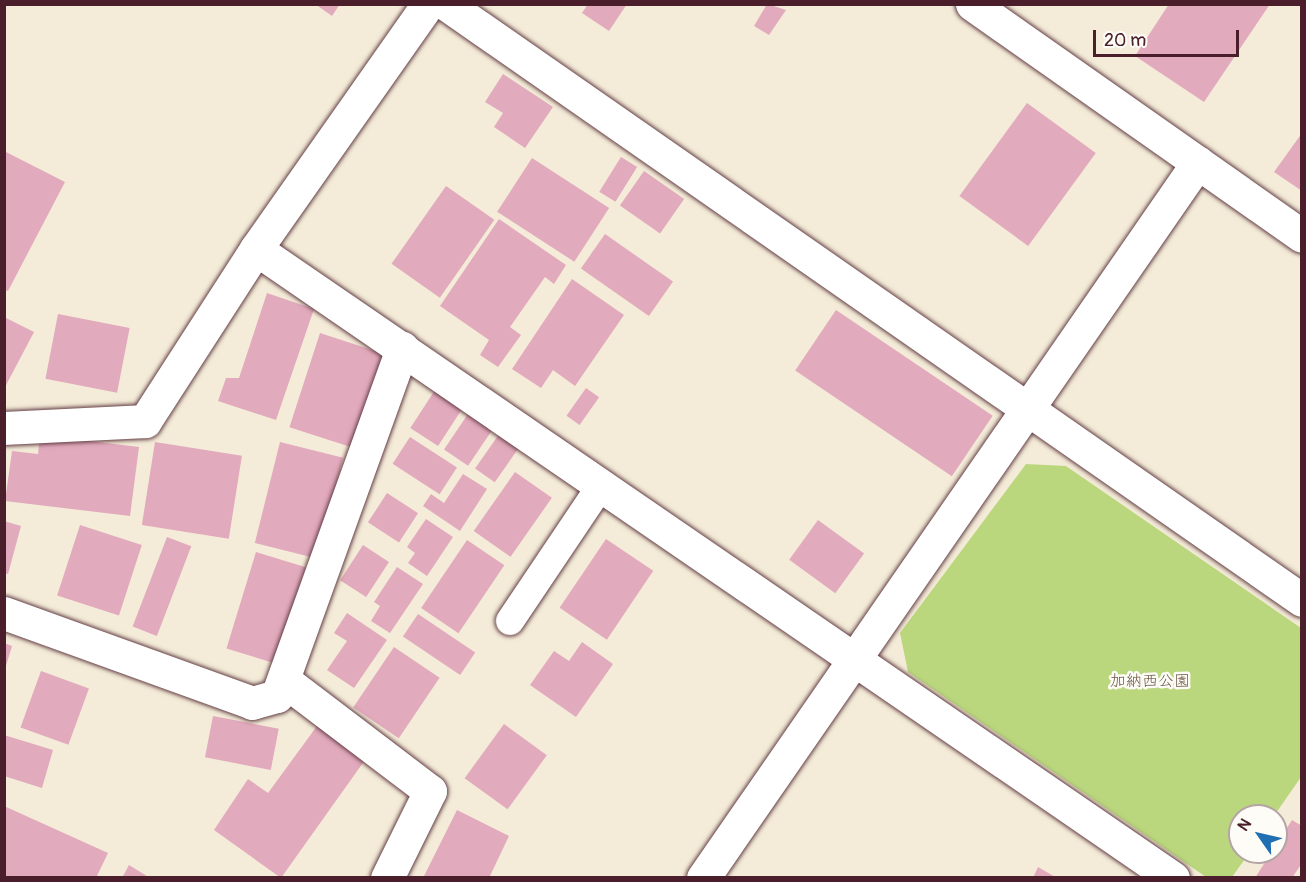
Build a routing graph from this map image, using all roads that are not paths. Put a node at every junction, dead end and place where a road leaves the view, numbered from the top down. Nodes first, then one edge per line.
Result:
1 (428, 4) edge
2 (446, 4) edge
3 (972, 4) edge
4 (1198, 162) junction
5 (1302, 236) edge
6 (256, 249) junction
7 (402, 348) junction
8 (1028, 412) junction
9 (4, 428) edge
10 (602, 484) junction
11 (1302, 600) edge
12 (4, 613) edge
13 (510, 621) dead end
14 (854, 655) junction
15 (285, 681) junction
16 (387, 878) edge
17 (703, 878) edge
18 (1173, 878) edge

1 - 6 street
2 - 8 street
3 - 4 street
4 - 5 street
4 - 8 street
6 - 7 street
6 - 9 street
7 - 10 street
7 - 15 street
8 - 11 street
8 - 14 street
10 - 13 lane
10 - 14 street
12 - 15 street
14 - 17 street
14 - 18 street
15 - 16 street

